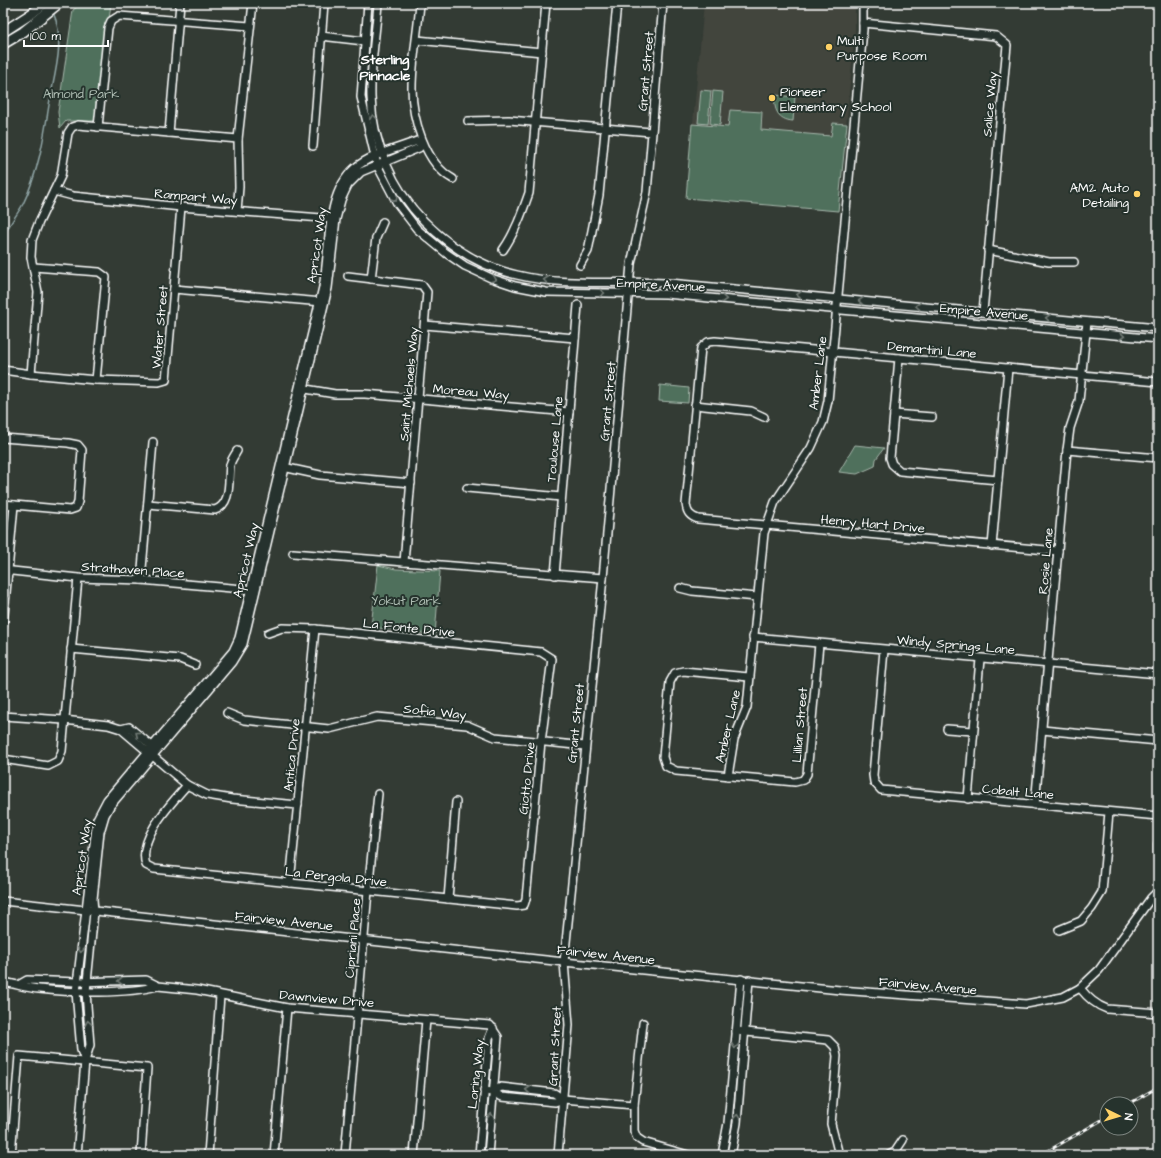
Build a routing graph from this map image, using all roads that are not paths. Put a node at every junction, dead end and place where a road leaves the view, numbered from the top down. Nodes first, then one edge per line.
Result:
1 (59, 3) edge
2 (180, 3) edge
3 (253, 3) edge
4 (324, 3) edge
5 (368, 3) edge
6 (378, 3) edge
7 (420, 3) edge
8 (546, 3) edge
9 (618, 3) edge
10 (663, 3) edge
11 (863, 3) edge
12 (42, 9) edge
13 (179, 21) junction
14 (863, 23) junction
15 (250, 26) junction
16 (3, 32) edge
17 (321, 36) junction
18 (417, 40) junction
19 (364, 42) junction
20 (3, 44) edge
21 (542, 52) junction
22 (468, 121) dead end
23 (535, 123) junction
24 (98, 126) junction
25 (606, 128) junction
26 (651, 132) junction
27 (169, 133) junction
28 (238, 139) junction
29 (423, 144) junction
30 (313, 146) dead end
31 (384, 158) junction
32 (376, 161) junction
33 (453, 179) dead end
34 (54, 191) junction
35 (181, 207) junction
36 (237, 211) junction
37 (334, 219) junction
38 (383, 222) dead end
39 (502, 250) dead end
40 (988, 250) junction
41 (1074, 262) dead end
42 (580, 265) dead end
43 (34, 267) junction
44 (348, 276) dead end
45 (371, 279) junction
46 (630, 283) junction
47 (174, 289) junction
48 (629, 294) junction
49 (838, 299) junction
50 (322, 302) junction
51 (578, 305) dead end
52 (837, 310) junction
53 (983, 312) junction
54 (1087, 322) junction
55 (425, 325) junction
56 (1158, 328) edge
57 (1086, 332) junction
58 (575, 338) junction
59 (1158, 339) edge
60 (833, 352) junction
61 (899, 358) junction
62 (1008, 368) junction
63 (3, 370) edge
64 (31, 374) junction
65 (1082, 375) junction
66 (96, 380) junction
67 (1158, 382) edge
68 (302, 388) junction
69 (418, 398) junction
70 (695, 405) junction
71 (569, 412) junction
72 (894, 414) junction
73 (764, 417) dead end
74 (932, 417) dead end
75 (3, 438) edge
76 (154, 442) dead end
77 (1067, 450) junction
78 (237, 451) dead end
79 (1158, 458) edge
80 (283, 467) junction
81 (998, 480) junction
82 (411, 483) junction
83 (467, 488) dead end
84 (562, 497) junction
85 (3, 504) edge
86 (148, 504) junction
87 (14, 505) junction
88 (766, 525) junction
89 (992, 546) junction
90 (1058, 551) junction
91 (293, 553) dead end
92 (404, 562) junction
93 (6, 570) edge
94 (555, 575) junction
95 (78, 578) junction
96 (602, 578) junction
97 (141, 580) junction
98 (680, 588) dead end
99 (253, 590) junction
100 (757, 597) junction
101 (3, 626) edge
102 (315, 629) junction
103 (268, 633) dead end
104 (753, 637) junction
105 (819, 644) junction
106 (71, 648) junction
107 (884, 650) junction
108 (548, 655) joint
109 (980, 659) junction
110 (1048, 663) junction
111 (195, 665) dead end
112 (1158, 674) edge
113 (749, 677) junction
114 (226, 713) dead end
115 (3, 716) edge
116 (64, 720) junction
117 (306, 727) junction
118 (947, 729) dead end
119 (1042, 730) junction
120 (973, 731) junction
121 (1158, 741) edge
122 (541, 742) junction
123 (585, 746) junction
124 (151, 751) junction
125 (3, 759) edge
126 (728, 776) junction
127 (187, 784) junction
128 (378, 794) dead end
129 (968, 799) junction
130 (456, 802) dead end
131 (298, 805) junction
132 (1035, 805) junction
133 (1109, 812) junction
134 (1158, 816) edge
135 (1158, 844) edge
136 (1158, 867) edge
137 (290, 883) junction
138 (368, 891) junction
139 (1158, 891) edge
140 (448, 899) junction
141 (3, 901) edge
142 (524, 905) joint
143 (86, 911) junction
144 (94, 912) junction
145 (1059, 930) dead end
146 (364, 941) junction
147 (564, 962) junction
148 (741, 979) junction
149 (749, 980) junction
150 (3, 982) edge
151 (77, 982) junction
152 (87, 982) junction
153 (20, 984) junction
154 (158, 986) junction
155 (1080, 988) junction
156 (76, 992) junction
157 (86, 992) junction
158 (220, 996) junction
159 (286, 1008) junction
160 (357, 1013) junction
161 (1158, 1013) edge
162 (426, 1020) junction
163 (643, 1023) dead end
164 (493, 1028) junction
165 (736, 1031) junction
166 (745, 1031) junction
167 (85, 1061) junction
168 (484, 1092) junction
169 (493, 1092) junction
170 (563, 1099) junction
171 (634, 1105) junction
172 (903, 1140) dead end
173 (11, 1155) edge
174 (77, 1155) edge
175 (141, 1155) edge
176 (208, 1155) edge
177 (274, 1155) edge
178 (345, 1155) edge
179 (414, 1155) edge
180 (479, 1155) edge
181 (488, 1155) edge
182 (558, 1155) edge
183 (688, 1155) edge
184 (722, 1155) edge
185 (731, 1155) edge
186 (839, 1155) edge
187 (889, 1155) edge

1 - 12 main road
2 - 13 street
3 - 15 street
4 - 17 street
5 - 19 street, Empire Avenue
31 -> 6 street, Empire Avenue
7 - 18 street
8 - 21 street
9 - 25 street
10 - 26 street, Grant Street
11 - 14 street, Amber Lane
12 - 16 main road
12 - 20 main road
13 - 15 street
13 - 24 street
13 - 27 street
14 - 40 street, Salice Way
14 - 49 street, Amber Lane
15 - 28 street
17 - 19 street
17 - 30 street
18 - 21 street
18 - 29 street
19 - 32 street, Empire Avenue
21 - 23 street
22 - 23 street
23 - 25 street
23 - 39 street
24 - 27 street
24 - 34 street
25 - 26 street
25 - 42 street
26 - 46 street, Grant Street
27 - 28 street
28 - 36 street
29 - 31 street, Apricot Way
29 - 33 street
31 - 32 street, Apricot Way
46 -> 31 street, Empire Avenue
32 - 37 street, Apricot Way
32 -> 48 street, Empire Avenue
34 - 35 street, Rampart Way
34 - 43 street
35 - 36 street, Rampart Way
35 - 47 street, Water Street
36 - 37 street, Rampart Way
37 - 50 street, Apricot Way
38 - 45 street
40 - 41 street
40 - 53 street, Salice Way
43 - 64 street
43 - 66 street
44 - 45 street, Saint Michaels Way
45 - 55 street, Saint Michaels Way
46 - 48 street, Grant Street
49 -> 46 street, Empire Avenue
47 - 50 street
47 - 66 street, Water Street
48 -> 52 street, Empire Avenue
48 - 96 street, Grant Street
49 - 52 street, Amber Lane
53 -> 49 street, Empire Avenue
50 - 68 street, Apricot Way
51 - 58 street, Toulouse Lane
52 - 57 street, Empire Avenue
52 - 60 street, Amber Lane
54 -> 53 street, Empire Avenue
54 - 56 street, Empire Avenue
54 - 57 street, Rosie Lane
55 - 58 street
55 - 69 street, Saint Michaels Way
57 -> 59 street, Empire Avenue
57 - 65 street, Rosie Lane
58 - 71 street, Toulouse Lane
60 - 61 street, Demartini Lane
60 - 70 street, Demartini Lane
60 - 88 street, Amber Lane
61 - 62 street, Demartini Lane
61 - 72 street
62 - 65 street, Demartini Lane
62 - 81 street
63 - 64 street
64 - 66 street
65 - 67 street, Demartini Lane
65 - 77 street, Rosie Lane
68 - 69 street, Moreau Way
68 - 80 street, Apricot Way
69 - 71 street, Moreau Way
69 - 82 street, Saint Michaels Way
70 - 73 street
70 - 88 street, Henry Hart Drive
71 - 84 street, Toulouse Lane
72 - 74 street
72 - 81 street
75 - 87 street
76 - 86 street
77 - 79 street
77 - 90 street, Rosie Lane
78 - 86 street
80 - 82 street
80 - 99 street, Apricot Way
81 - 89 street
82 - 92 street, Saint Michaels Way
83 - 84 street
84 - 94 street, Toulouse Lane
85 - 87 street
86 - 97 street
87 - 93 street
88 - 89 street, Henry Hart Drive
88 - 100 street, Amber Lane
89 - 90 street, Henry Hart Drive
90 - 110 street, Rosie Lane
91 - 92 street
92 - 94 street
93 - 95 street, Strathaven Place
93 - 101 street
94 - 96 street
95 - 97 street, Strathaven Place
95 - 106 street
96 - 123 street, Grant Street
97 - 99 street, Strathaven Place
98 - 100 street
99 - 124 street, Apricot Way
100 - 104 street, Amber Lane
102 - 103 street, La Fonte Drive
102 - 108 street, La Fonte Drive
102 - 117 street, Antica Drive
104 - 105 street, Windy Springs Lane
104 - 113 street, Amber Lane
105 - 107 street, Windy Springs Lane
105 - 126 street, Lillian Street
106 - 111 street
106 - 116 street
107 - 109 street, Windy Springs Lane
107 - 129 street, Cobalt Lane
108 - 122 street, Giotto Drive
109 - 110 street, Windy Springs Lane
109 - 120 street
110 - 112 street, Windy Springs Lane
110 - 119 street, Rosie Lane
113 - 126 street, Amber Lane
113 - 126 street
114 - 117 street, Sofia Way
115 - 116 street
116 - 124 street
116 - 125 street
117 - 122 street, Sofia Way
117 - 131 street, Antica Drive
118 - 120 street
119 - 121 street
119 - 132 street, Rosie Lane
120 - 129 street
122 - 123 street, Sofia Way
122 - 142 street, Giotto Drive
123 - 147 street, Grant Street
124 - 127 street
124 - 143 street, Apricot Way
124 - 144 street, Apricot Way
127 - 131 street
127 - 137 street, La Pergola Drive
128 - 138 street, Cipriani Place
129 - 132 street, Cobalt Lane
130 - 140 street
131 - 137 street, Antica Drive
132 - 133 street, Cobalt Lane
133 - 134 street, Cobalt Lane
133 - 145 street
135 - 136 street
137 - 138 street, La Pergola Drive
138 - 140 street, La Pergola Drive
138 - 146 street, Cipriani Place
139 - 155 street, Fairview Avenue
140 - 142 street, La Pergola Drive
141 - 143 street, Fairview Avenue
143 - 144 street, Fairview Avenue
143 -> 151 street, Apricot Way
144 - 146 street, Fairview Avenue
144 - 152 street, Apricot Way
146 - 147 street, Fairview Avenue
146 - 160 street, Cipriani Place
147 - 148 street, Fairview Avenue
147 - 170 street, Grant Street
148 - 149 street, Fairview Avenue
148 - 165 street
149 - 155 street, Fairview Avenue
149 - 166 street
150 - 153 street, Dawnview Drive
151 - 152 street, Dawnview Drive
151 - 153 street, Dawnview Drive
151 - 156 street, Apricot Way
154 -> 152 street, Dawnview Drive
152 - 157 street, Apricot Way
153 - 156 street, Dawnview Drive
154 - 157 street, Dawnview Drive
154 - 158 street, Dawnview Drive
155 - 161 street
156 - 157 street, Dawnview Drive
156 - 167 street, Apricot Way
167 -> 157 street, Apricot Way
158 - 159 street, Dawnview Drive
158 - 176 street
159 - 160 street, Dawnview Drive
159 - 177 street
160 - 162 street, Dawnview Drive
160 - 178 street, Cipriani Place
162 - 164 street, Dawnview Drive
162 - 179 street
163 - 171 street
164 - 168 street, Loring Way
164 - 169 street, Loring Way
165 - 166 street
165 -> 184 street
185 -> 166 street
166 - 186 street
167 - 173 street
167 - 174 street
167 - 175 street
168 - 169 street
168 - 180 street, Loring Way
169 - 170 street
181 -> 169 street, Loring Way
170 - 171 street
170 - 182 street, Grant Street
171 - 183 street
172 - 187 street

